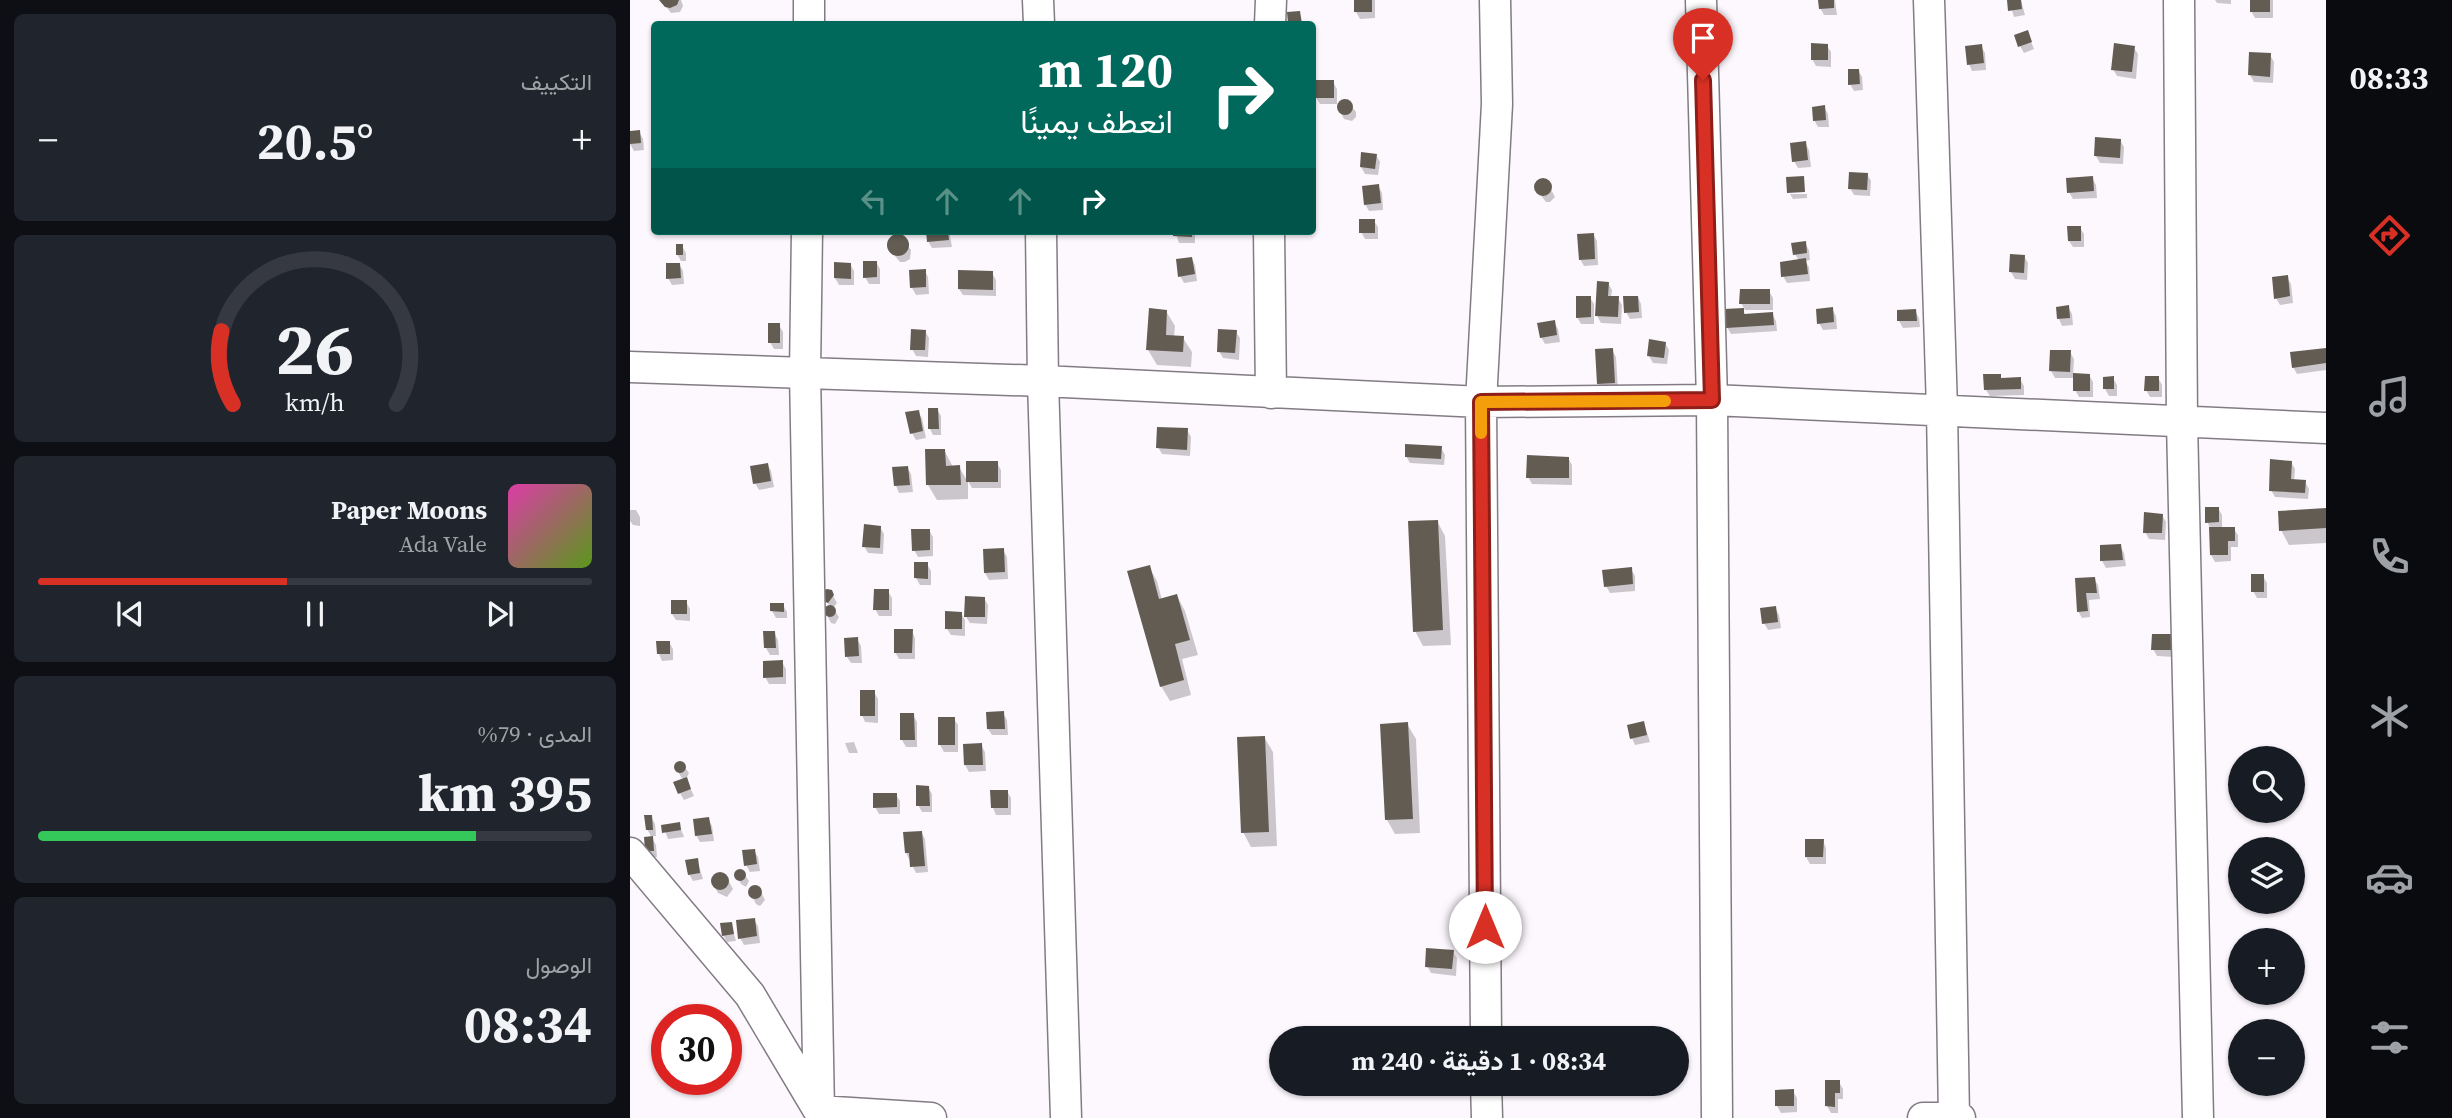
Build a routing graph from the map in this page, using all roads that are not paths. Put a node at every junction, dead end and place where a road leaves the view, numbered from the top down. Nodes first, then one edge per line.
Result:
1 (809, 0) edge
2 (1038, 0) edge
3 (1272, 0) edge
4 (1495, 0) edge
5 (1701, 0) edge
6 (1929, 0) edge
7 (2179, 0) edge
8 (809, 21) edge
9 (1039, 21) edge
10 (1270, 21) edge
11 (807, 235) edge
12 (1041, 235) edge
13 (1269, 235) edge
14 (630, 367) edge
15 (805, 373) junction
16 (1043, 382) junction
17 (1271, 393) junction
18 (1712, 400) junction
19 (1481, 402) junction
20 (1942, 409) junction
21 (2182, 422) junction
22 (2326, 428) edge
23 (630, 853) edge
24 (1486, 1026) edge
25 (1486, 1096) edge
26 (819, 1111) junction
27 (931, 1118) edge
28 (1066, 1118) edge
29 (1487, 1118) edge
30 (1717, 1118) edge
31 (1923, 1118) edge
32 (1955, 1118) edge
33 (1960, 1118) edge
34 (2197, 1118) edge

1 - 8 street
2 - 9 street
3 - 10 street
4 - 19 street
5 - 18 street
6 - 20 street
7 - 21 street
11 - 15 street
12 - 16 street
13 - 17 street
14 - 15 street
15 - 16 street
15 - 26 street
16 - 17 street
16 - 28 street
17 - 19 street
18 - 19 street
18 - 20 street
18 - 30 street
19 - 24 street
20 - 21 street
20 - 32 street
21 - 22 street
21 - 34 street
23 - 26 street
25 - 29 street
26 - 27 street
31 - 32 street
32 - 33 street

